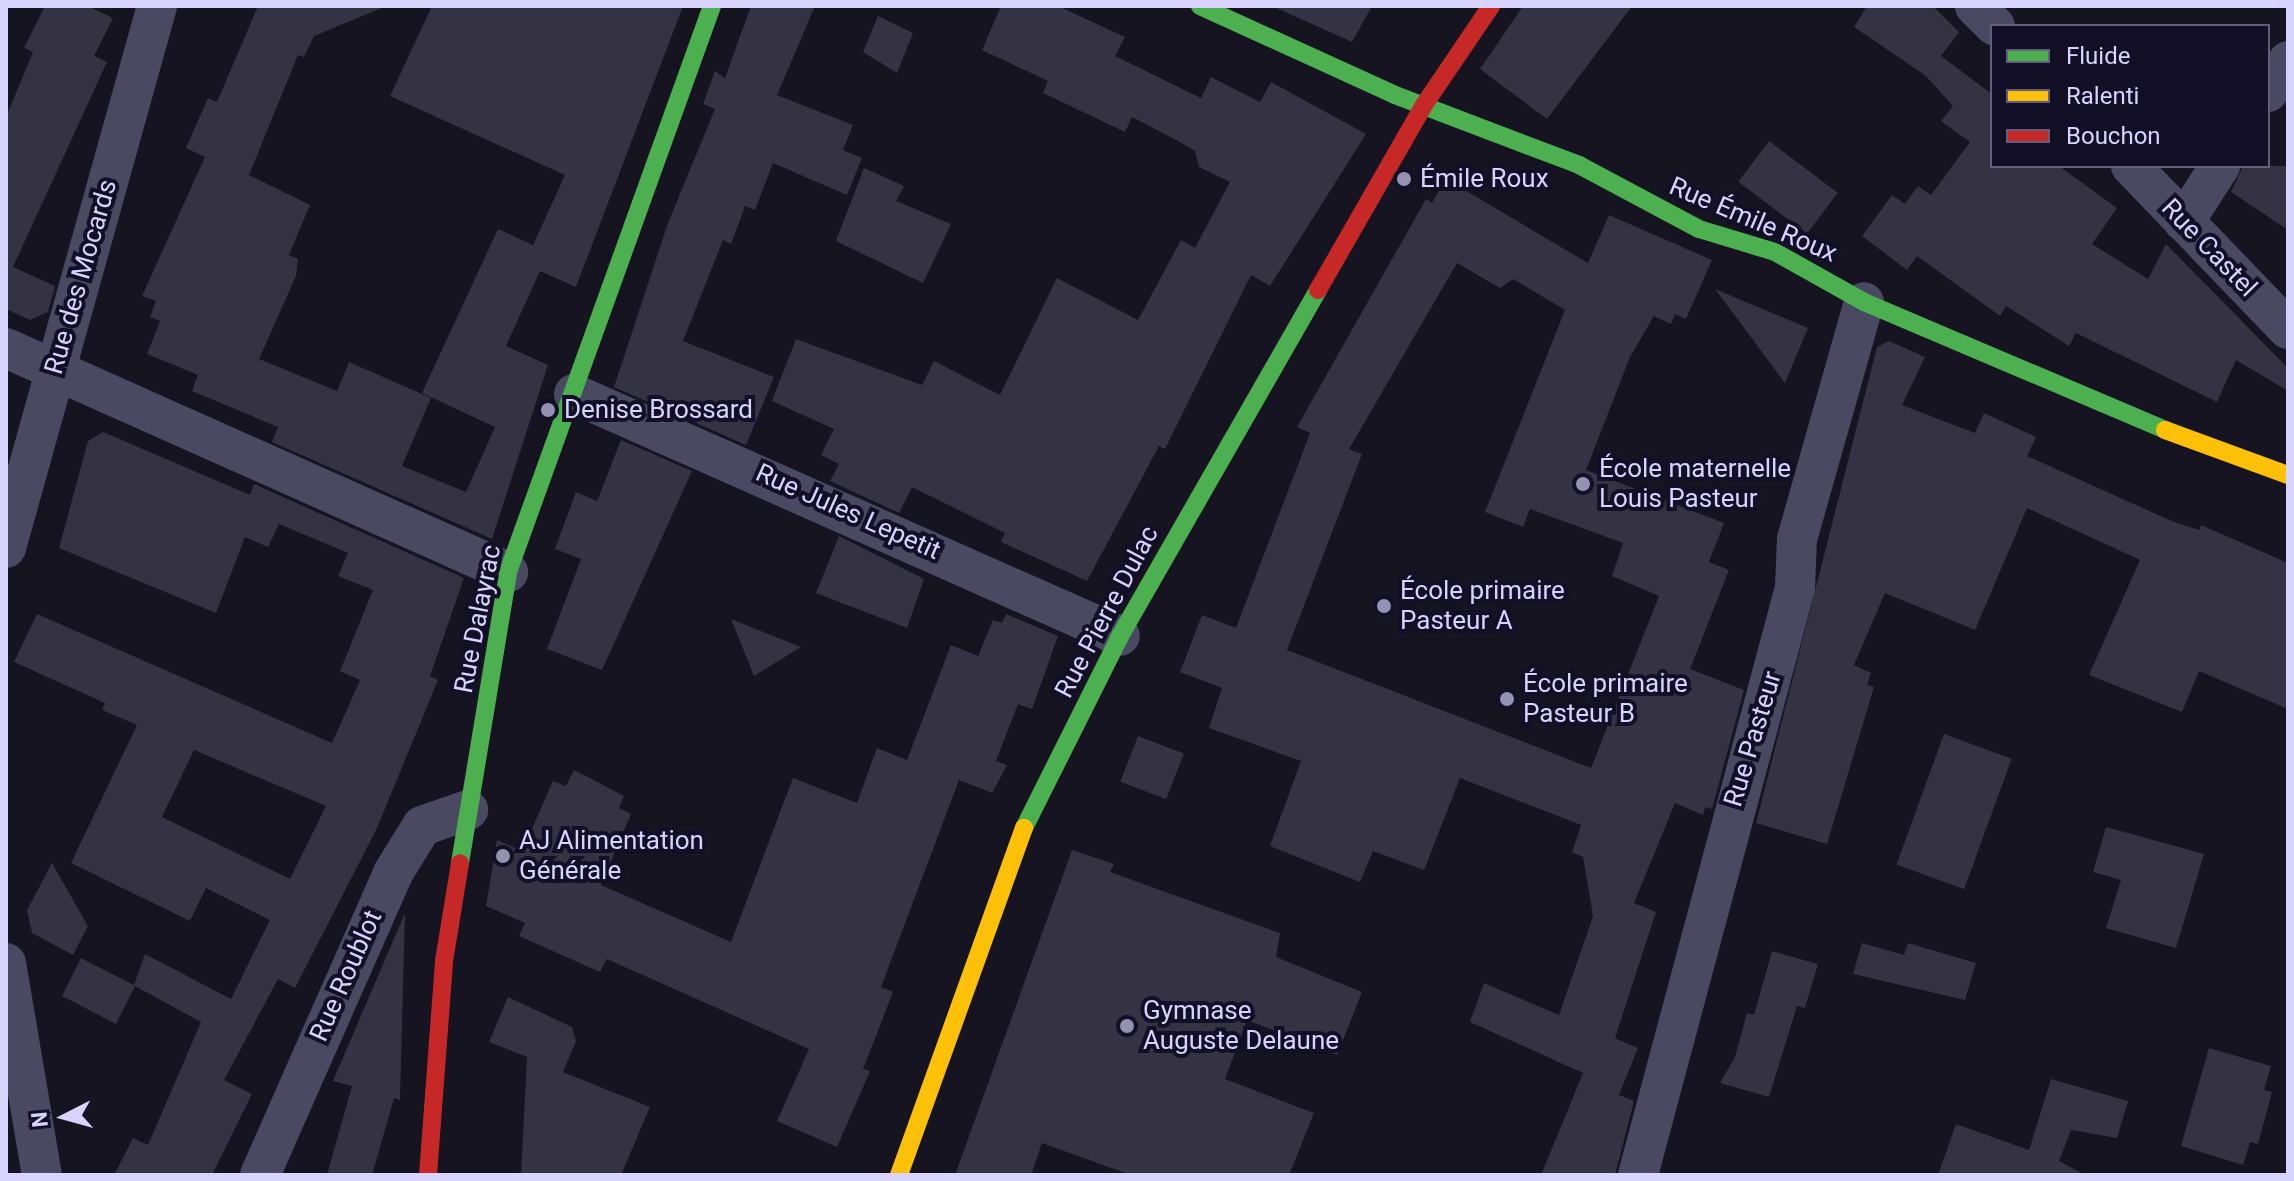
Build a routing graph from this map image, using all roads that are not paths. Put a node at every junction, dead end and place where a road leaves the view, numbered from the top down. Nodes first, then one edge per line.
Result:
1 (157, 6) edge
2 (712, 6) edge
3 (1200, 6) edge
4 (1491, 6) edge
5 (1975, 6) edge
6 (1993, 24) edge
7 (2288, 61) edge
8 (2270, 89) edge
9 (1424, 105) junction
10 (2133, 168) edge
11 (2219, 168) edge
12 (2184, 222) junction
13 (1864, 302) junction
14 (2288, 329) edge
15 (6, 348) edge
16 (54, 370) junction
17 (574, 394) junction
18 (2288, 475) edge
19 (6, 548) edge
20 (508, 572) junction
21 (1120, 636) junction
22 (468, 810) junction
23 (6, 963) edge
24 (42, 1175) edge
25 (260, 1175) edge
26 (428, 1175) edge
27 (899, 1175) edge
28 (1638, 1175) edge

1 - 16 street, Rue des Mocards
2 - 17 main road, Rue Dalayrac
3 - 9 main road, Rue Émile Roux
4 - 9 main road, Rue Pierre Dulac
5 - 6 street
7 - 8 street
9 - 13 main road, Rue Émile Roux
9 - 21 main road, Rue Pierre Dulac
10 - 12 street, Rue Castel
11 - 12 street
12 - 14 street, Rue Castel
13 - 18 main road, Rue Émile Roux
13 - 28 street, Rue Pasteur
15 - 16 street
16 - 19 street, Rue des Mocards
16 - 20 street
17 - 20 main road, Rue Dalayrac
17 - 21 street, Rue Jules Lepetit
20 - 22 main road, Rue Dalayrac
21 - 27 main road, Rue Pierre Dulac
22 - 25 street, Rue Roublot
22 - 26 main road, Rue Dalayrac
23 - 24 street

